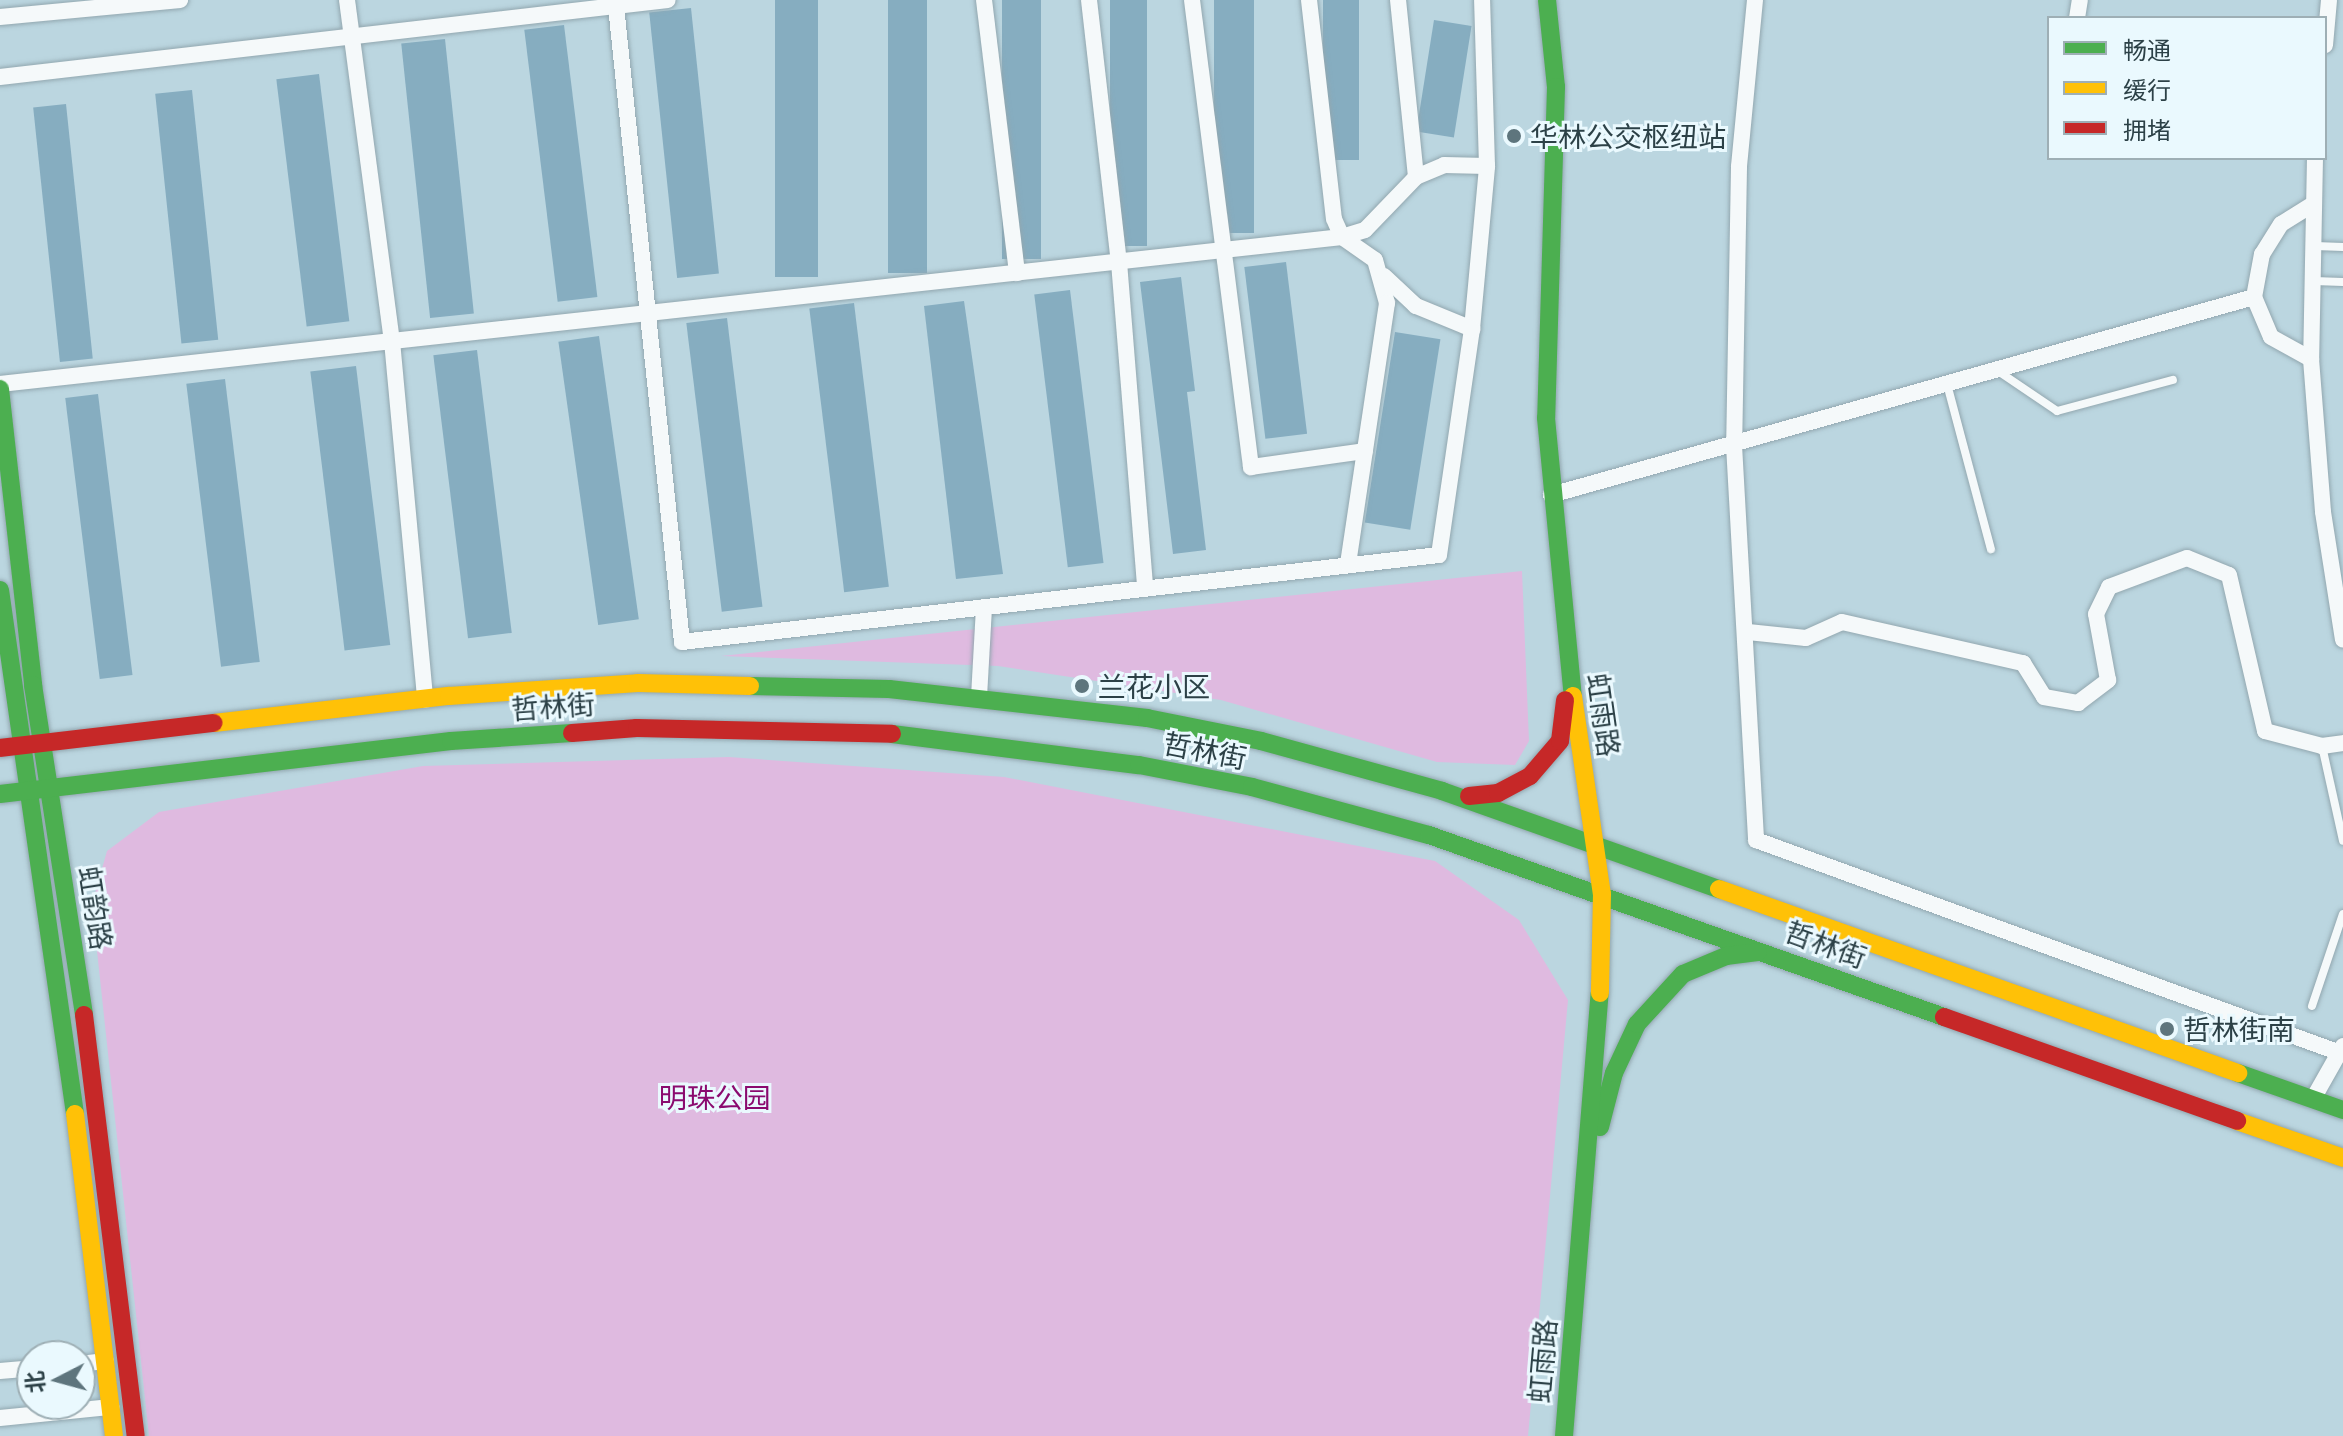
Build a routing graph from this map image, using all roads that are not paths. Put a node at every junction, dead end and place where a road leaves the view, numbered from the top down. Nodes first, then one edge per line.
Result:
1 (180, 0) edge
2 (347, 0) edge
3 (668, 0) edge
4 (984, 0) edge
5 (1089, 0) edge
6 (1192, 0) edge
7 (1309, 0) edge
8 (1398, 0) edge
9 (1482, 0) edge
10 (1547, 0) edge
11 (1755, 0) edge
12 (2329, 0) edge
13 (616, 6) junction
14 (0, 17) edge
15 (2327, 22) edge
16 (352, 37) junction
17 (0, 77) edge
18 (2315, 160) edge
19 (1487, 166) junction
20 (1416, 177) junction
21 (2310, 206) junction
22 (1376, 220) junction
23 (1342, 237) junction
24 (2315, 246) junction
25 (2343, 247) edge
26 (1221, 251) junction
27 (1119, 262) junction
28 (1378, 266) junction
29 (1017, 273) junction
30 (2314, 281) junction
31 (2343, 282) edge
32 (2254, 297) junction
33 (648, 315) junction
34 (1472, 329) junction
35 (392, 341) junction
36 (2311, 359) junction
37 (1995, 369) junction
38 (2173, 380) dead end
39 (1947, 382) junction
40 (0, 386) edge
41 (1734, 445) junction
42 (1365, 451) junction
43 (1551, 495) junction
44 (1991, 549) dead end
45 (1348, 564) junction
46 (1145, 588) junction
47 (0, 590) edge
48 (984, 607) junction
49 (1748, 632) junction
50 (2343, 639) edge
51 (1569, 667) junction
52 (979, 697) junction
53 (425, 699) junction
54 (42, 743) junction
55 (2343, 743) edge
56 (21, 746) junction
57 (2322, 746) junction
58 (0, 748) edge
59 (49, 788) junction
60 (28, 790) junction
61 (0, 794) edge
62 (1454, 795) junction
63 (2343, 841) edge
64 (1596, 845) junction
65 (1602, 894) junction
66 (2343, 914) edge
67 (1764, 952) junction
68 (2312, 1006) dead end
69 (2342, 1051) edge
70 (2313, 1099) junction
71 (2343, 1110) edge
72 (2343, 1158) edge
73 (1584, 1195) junction
74 (106, 1361) junction
75 (96, 1362) edge
76 (111, 1407) junction
77 (0, 1418) edge
78 (114, 1436) edge
79 (136, 1436) edge
80 (1564, 1436) edge

1 - 14 street
2 - 16 street
3 - 13 street
4 - 29 street
5 - 27 street
6 - 26 street
7 - 23 street
8 - 20 street
9 - 19 street
10 - 43 street, 虹雨路
11 - 41 street
12 - 15 street
13 - 16 street
13 - 33 street
16 - 17 street
16 - 35 street
18 - 21 street
19 - 20 street
19 - 34 street
20 - 22 street
21 - 24 street
21 - 32 street
22 - 23 street
22 - 28 street
23 - 26 street
23 - 28 street
24 - 25 lane
24 - 30 street
26 - 27 street
26 - 42 street
27 - 29 street
27 - 46 street
28 - 34 street
28 - 42 street
29 - 33 street
30 - 31 lane
30 - 36 street
32 - 36 street
32 - 37 street
33 - 35 street
33 - 48 street
34 - 45 street
35 - 40 street
35 - 53 street
36 - 50 street
37 - 38 lane
37 - 39 street
39 - 41 street
39 - 44 lane
40 - 54 street, 虹韵路
41 - 43 street
41 - 49 street
42 - 45 street
43 - 51 street, 虹雨路
45 - 46 street
46 - 48 street
47 - 56 street, 虹韵路
48 - 52 street
49 - 57 street
49 - 69 street
51 - 62 street
51 - 64 street, 虹雨路
52 - 53 street, 哲林街
52 - 62 street, 哲林街
53 - 54 street, 哲林街
54 - 56 street, 哲林街
54 - 59 street, 虹韵路
55 - 57 street
56 - 58 street, 哲林街
56 - 60 street, 虹韵路
57 - 63 lane
59 - 60 street, 哲林街
59 - 65 street, 哲林街
59 - 79 street, 虹韵路
60 - 61 street, 哲林街
60 - 74 street, 虹韵路
62 - 64 street, 哲林街
64 - 65 street, 虹雨路
64 - 70 street, 哲林街
65 - 67 street, 哲林街
65 - 73 street, 虹雨路
66 - 68 lane
67 - 72 street, 哲林街
67 - 73 street
69 - 70 street
70 - 71 street, 哲林街
73 - 80 street, 虹雨路
74 - 75 street
74 - 76 street, 虹韵路
76 - 77 street
76 - 78 street, 虹韵路

